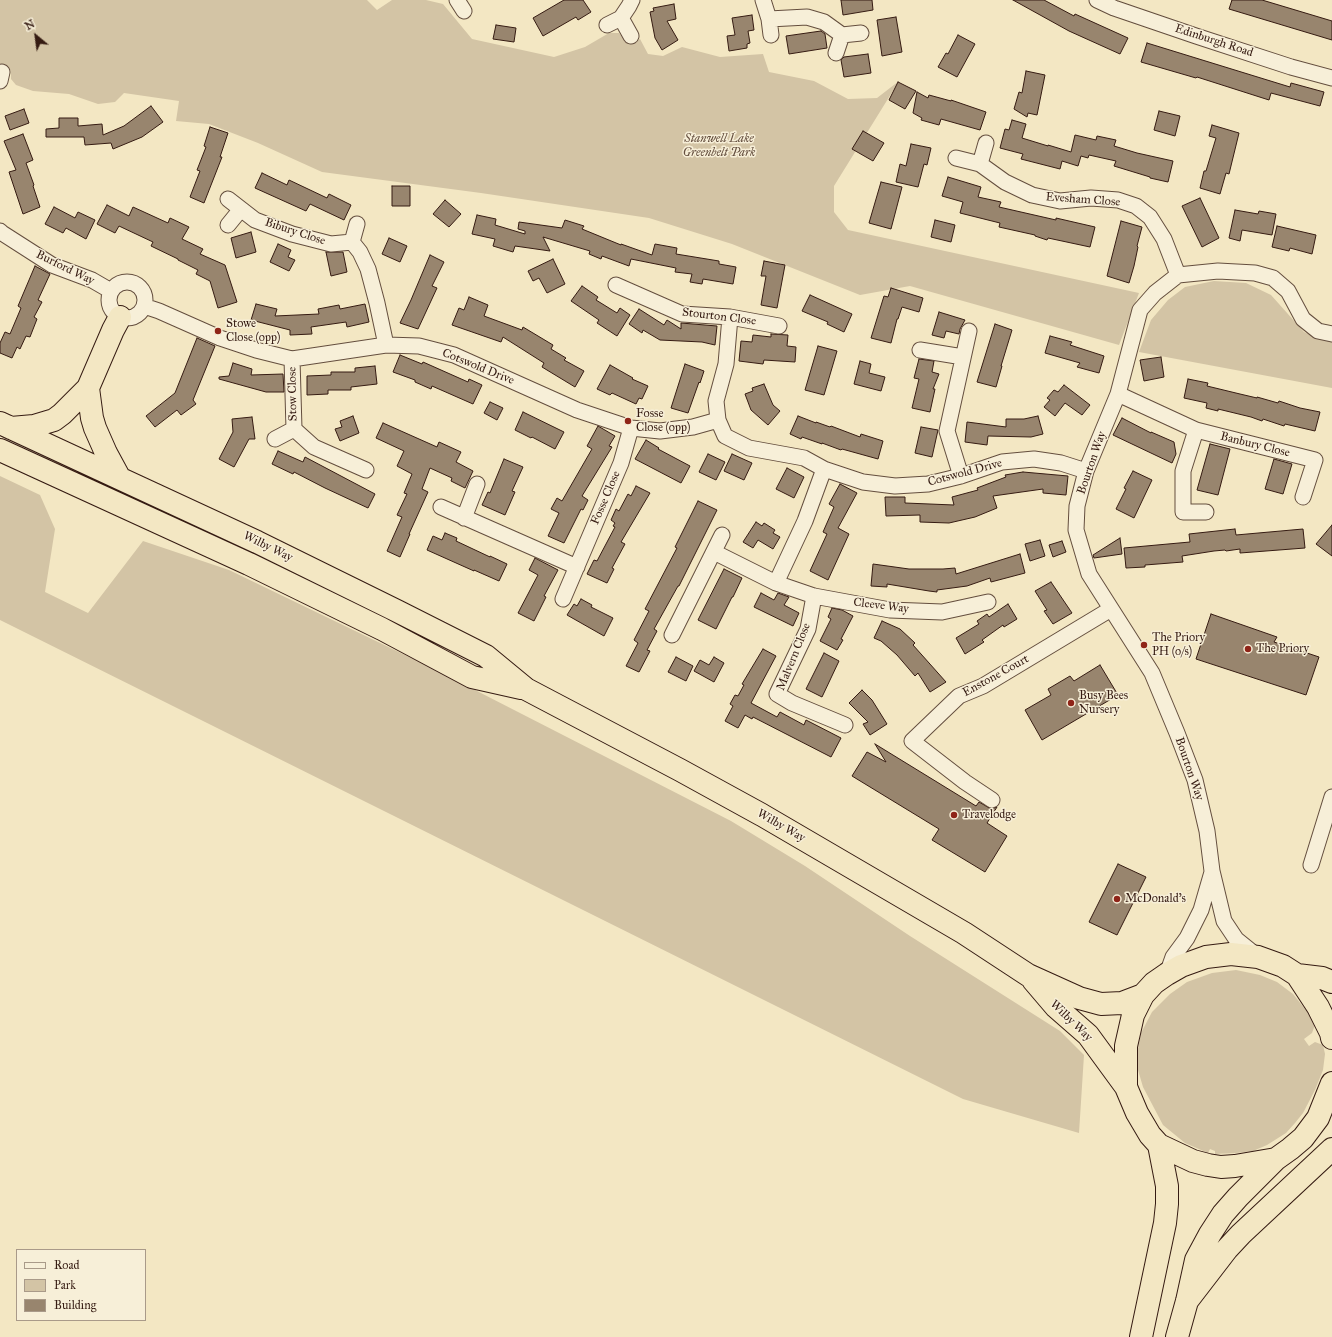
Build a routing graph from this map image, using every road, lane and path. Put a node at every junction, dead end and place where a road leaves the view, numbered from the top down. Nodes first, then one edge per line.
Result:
1 (632, 0) edge
2 (763, 0) edge
3 (1097, 0) edge
4 (621, 18) junction
5 (769, 19) junction
6 (607, 25) dead end
7 (861, 33) dead end
8 (772, 35) dead end
9 (842, 35) junction
10 (631, 36) dead end
11 (836, 53) dead end
12 (1332, 78) edge
13 (986, 143) dead end
14 (956, 158) dead end
15 (980, 164) junction
16 (228, 199) dead end
17 (241, 209) junction
18 (357, 224) dead end
19 (228, 225) dead end
20 (0, 230) edge
21 (352, 242) junction
22 (1178, 275) junction
23 (616, 284) dead end
24 (111, 291) junction
25 (144, 306) junction
26 (120, 317) junction
27 (730, 317) junction
28 (780, 326) dead end
29 (969, 331) dead end
30 (1332, 334) edge
31 (386, 345) junction
32 (920, 350) dead end
33 (963, 358) junction
34 (292, 359) junction
35 (88, 388) junction
36 (1118, 394) junction
37 (718, 420) junction
38 (5, 425) edge
39 (294, 428) junction
40 (631, 428) junction
41 (1196, 430) junction
42 (275, 439) dead end
43 (0, 450) edge
44 (824, 469) junction
45 (366, 470) dead end
46 (1086, 471) junction
47 (961, 476) junction
48 (120, 477) junction
49 (477, 484) dead end
50 (1303, 497) dead end
51 (441, 508) dead end
52 (1206, 512) dead end
53 (464, 518) junction
54 (722, 535) dead end
55 (714, 552) junction
56 (577, 567) junction
57 (776, 583) junction
58 (814, 596) junction
59 (563, 599) dead end
60 (988, 602) dead end
61 (1111, 609) junction
62 (672, 635) dead end
63 (526, 690) junction
64 (845, 725) dead end
65 (1332, 797) edge
66 (992, 800) dead end
67 (1328, 826) edge
68 (1311, 865) dead end
69 (1212, 872) junction
70 (1258, 957) junction
71 (1167, 974) junction
72 (1028, 975) junction
73 (1297, 975) junction
74 (1332, 982) edge
75 (1143, 995) junction
76 (1332, 1038) edge
77 (1126, 1087) junction
78 (1330, 1090) edge
79 (1159, 1145) junction
80 (1332, 1149) edge
81 (1276, 1159) junction
82 (1187, 1301) junction
83 (1141, 1337) edge
84 (1177, 1337) edge

1 - 4 street
2 - 5 street
3 - 12 street, Edinburgh Road
4 - 6 street
4 - 10 street
5 - 8 street
5 - 9 street
7 - 9 street
9 - 11 street
13 - 15 street
14 - 15 street, Evesham Close
15 - 22 street, Evesham Close
16 - 17 street, Bibury Close
17 - 19 street
17 - 21 street, Bibury Close
18 - 21 street
20 - 24 street, Burford Way
21 - 31 street
22 - 30 street
22 - 36 street, Bourton Way
23 - 27 street, Stourton Close
24 - 25 street
24 - 26 street
25 - 26 street
25 - 34 street, Cotswold Drive
26 - 35 highway
27 - 28 street, Stourton Close
27 - 37 street, Cotswold Drive
29 - 33 street
31 - 34 street, Cotswold Drive
31 - 40 street, Cotswold Drive
32 - 33 street
33 - 47 street
34 - 39 street, Stow Close
35 - 38 highway
35 - 48 highway
36 - 41 street, Banbury Close
36 - 46 street, Bourton Way
37 - 40 street, Cotswold Drive
37 - 44 street, Cotswold Drive
38 - 48 highway, Wilby Way
39 - 42 street, Stow Close
39 - 45 street, Stow Close
40 - 56 street, Fosse Close
41 - 50 street, Banbury Close
41 - 52 street
43 - 63 highway, Wilby Way
44 - 47 street, Cotswold Drive
44 - 57 street
46 - 47 street, Cotswold Drive
46 - 61 street, Bourton Way
48 - 63 highway, Wilby Way
49 - 53 street
51 - 53 street
53 - 56 street
54 - 55 street
55 - 57 street, Cleeve Way
55 - 62 street
56 - 59 street, Fosse Close
57 - 58 street, Cleeve Way
58 - 60 street, Cleeve Way
58 - 64 street, Malvern Close
61 - 66 street, Enstone Court
61 - 69 street, Bourton Way
63 - 72 highway, Wilby Way
65 - 67 street
67 - 68 street
69 - 70 street, Bourton Way
69 - 71 street, Bourton Way
70 - 71 highway
70 - 73 highway
71 - 75 highway
72 - 75 highway, Wilby Way
72 - 77 highway, Wilby Way
73 - 74 highway
73 - 76 highway
75 - 77 highway
77 - 79 highway
78 - 81 highway
79 - 81 highway
79 - 83 highway
80 - 82 highway
81 - 82 highway
82 - 84 highway

